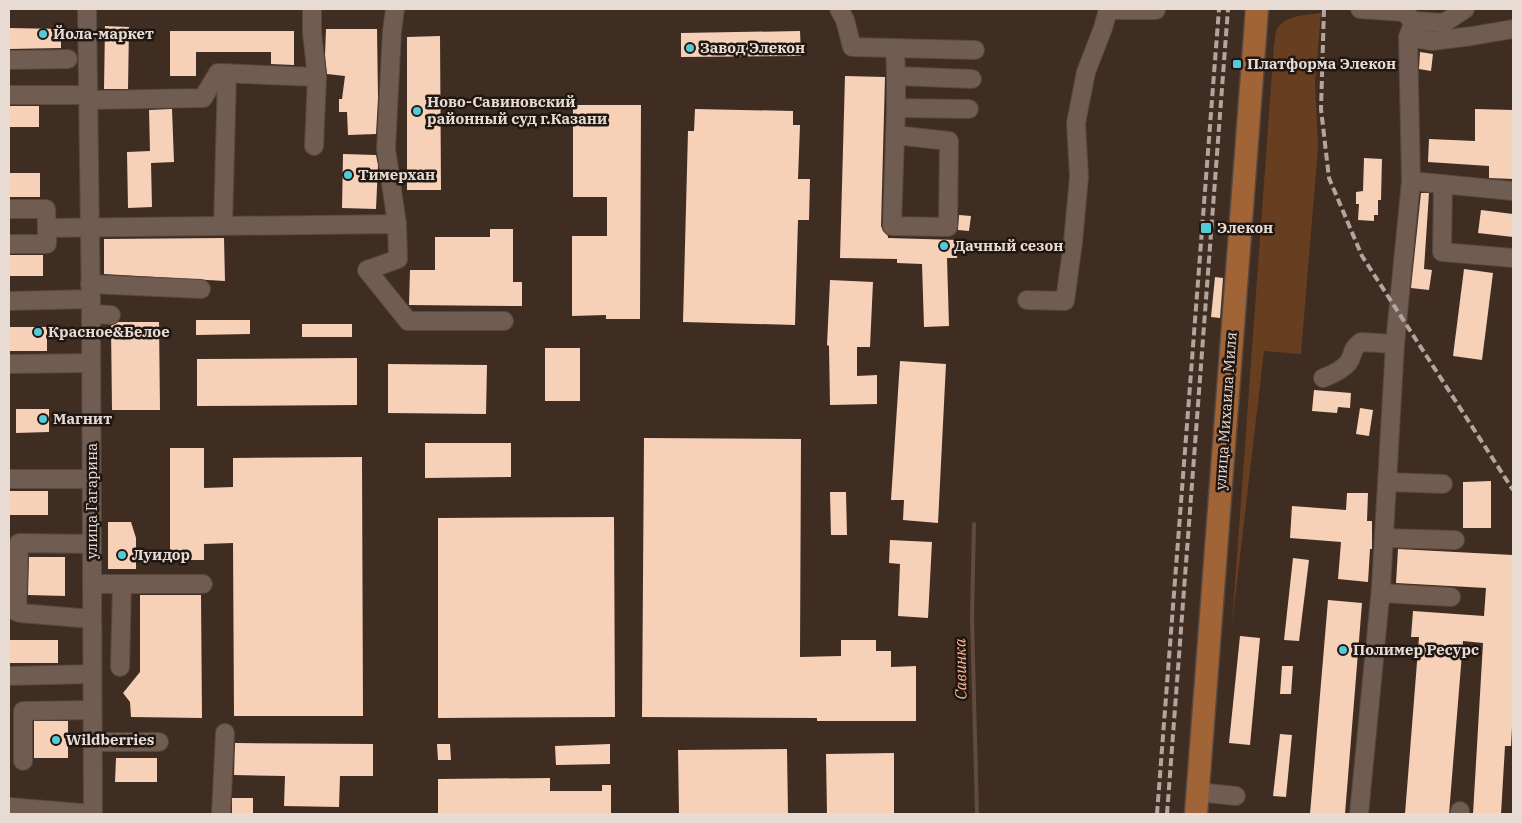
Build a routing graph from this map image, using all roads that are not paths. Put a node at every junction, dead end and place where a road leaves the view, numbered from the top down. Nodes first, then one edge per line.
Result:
1 (87, 9) edge
2 (312, 9) edge
3 (395, 9) edge
4 (839, 9) edge
5 (1156, 9) edge
6 (1257, 9) edge
7 (1360, 9) edge
8 (1465, 9) edge
9 (1407, 20) edge
10 (1513, 29) edge
11 (895, 48) junction
12 (975, 50) dead end
13 (68, 59) dead end
14 (9, 60) edge
15 (227, 73) junction
16 (896, 76) junction
17 (317, 77) junction
18 (972, 79) dead end
19 (9, 95) edge
20 (89, 98) junction
21 (896, 108) junction
22 (969, 110) dead end
23 (895, 135) junction
24 (314, 146) dead end
25 (1411, 182) junction
26 (1444, 184) junction
27 (1513, 191) edge
28 (9, 209) edge
29 (397, 224) junction
30 (223, 226) junction
31 (47, 228) junction
32 (90, 228) junction
33 (9, 244) edge
34 (1513, 258) edge
35 (201, 289) dead end
36 (90, 299) junction
37 (1028, 300) dead end
38 (9, 301) edge
39 (111, 315) dead end
40 (504, 321) dead end
41 (1395, 344) junction
42 (91, 362) junction
43 (9, 364) edge
44 (1323, 378) dead end
45 (9, 479) edge
46 (91, 479) junction
47 (1387, 482) junction
48 (1442, 484) dead end
49 (1384, 538) junction
50 (1455, 540) dead end
51 (92, 544) junction
52 (92, 584) junction
53 (122, 584) junction
54 (203, 584) dead end
55 (1381, 593) junction
56 (1451, 597) dead end
57 (13, 612) edge
58 (92, 619) junction
59 (120, 667) dead end
60 (92, 674) junction
61 (9, 676) edge
62 (92, 710) junction
63 (225, 733) dead end
64 (93, 742) junction
65 (159, 742) dead end
66 (23, 761) dead end
67 (1198, 792) junction
68 (1236, 796) dead end
69 (9, 807) edge
70 (93, 814) edge
71 (221, 814) edge
72 (1196, 814) edge
73 (1359, 814) edge

1 - 20 street, улица Гагарина
2 - 17 street
3 - 29 street
4 - 11 street
5 - 37 street
6 - 67 main road, улица Михаила Миля
7 - 9 street
8 - 9 street
9 - 10 street
9 - 25 street
11 - 12 street
11 - 16 street
13 - 14 street
15 - 17 street
15 - 20 street
15 - 30 street
16 - 18 street
16 - 21 street
17 - 24 street
19 - 20 street
20 - 32 street, улица Гагарина
21 - 22 street
21 - 23 street
23 - 23 street
25 - 26 street
25 - 41 street
26 - 27 street
26 - 34 street
28 - 31 street
29 - 30 street
29 - 40 street
30 - 32 street
31 - 32 street
31 - 33 street
32 - 36 street, улица Гагарина
35 - 36 street
36 - 38 street
36 - 39 street
36 - 42 street, улица Гагарина
41 - 44 street
41 - 47 street
42 - 43 street
42 - 46 street, улица Гагарина
45 - 46 street
46 - 51 street, улица Гагарина
47 - 48 street
47 - 49 street
49 - 50 street
49 - 55 street
51 - 52 street, улица Гагарина
51 - 57 street
52 - 53 street
52 - 58 street, улица Гагарина
53 - 54 street
53 - 59 street
55 - 56 street
55 - 73 street
57 - 58 street
58 - 60 street, улица Гагарина
60 - 61 street
60 - 62 street, улица Гагарина
62 - 64 street, улица Гагарина
62 - 66 street
63 - 71 street
64 - 65 street
64 - 70 street, улица Гагарина
67 - 68 street
67 - 72 main road, улица Михаила Миля
69 - 70 street

